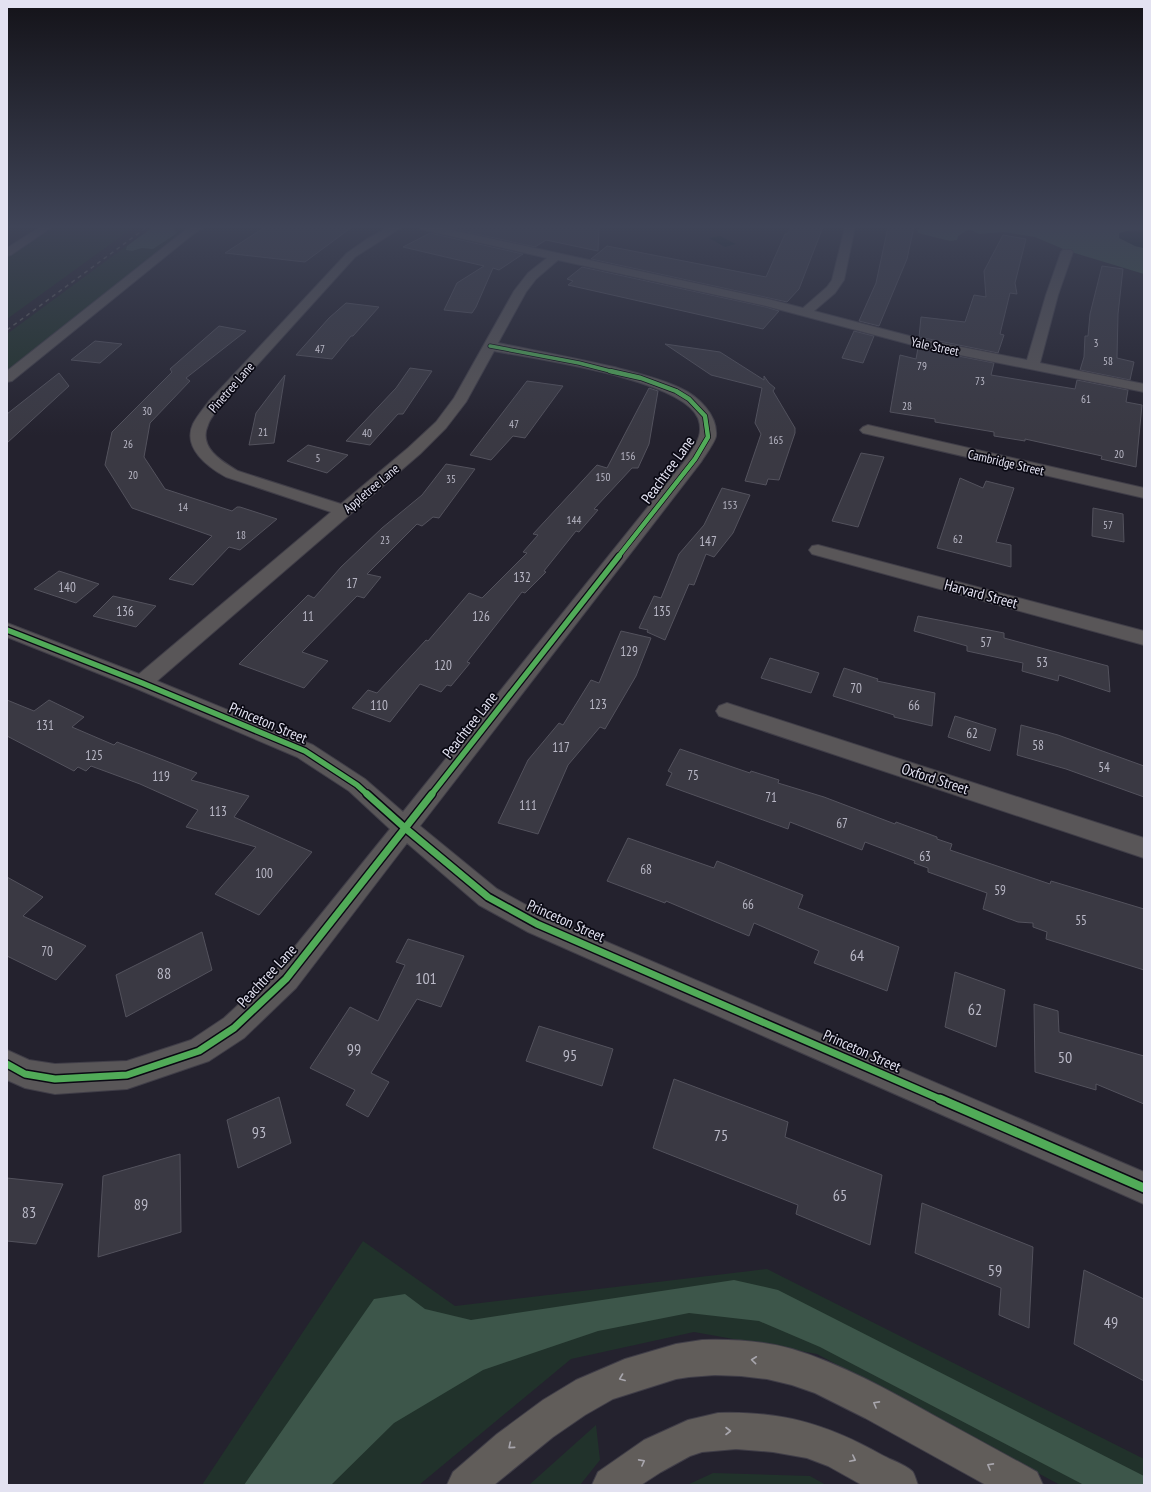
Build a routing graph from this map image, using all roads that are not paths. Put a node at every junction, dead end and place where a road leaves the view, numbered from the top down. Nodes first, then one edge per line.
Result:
1 (108, 297) edge
2 (313, 297) edge
3 (517, 297) edge
4 (743, 297) edge
5 (824, 297) edge
6 (1052, 297) edge
7 (805, 313) junction
8 (490, 346) junction
9 (1032, 366) junction
10 (7, 378) edge
11 (1144, 388) edge
12 (868, 430) dead end
13 (1144, 493) edge
14 (344, 511) junction
15 (818, 550) dead end
16 (7, 630) edge
17 (1144, 638) edge
18 (142, 683) junction
19 (727, 711) dead end
20 (405, 828) junction
21 (1144, 848) edge
22 (7, 1064) edge
23 (1144, 1188) edge
24 (466, 1485) edge
25 (611, 1485) edge
26 (899, 1485) edge
27 (1024, 1485) edge

1 - 10 street
2 - 14 street, Pinetree Lane
3 - 8 street, Appletree Lane
4 - 7 street, Yale Street
5 - 7 street
6 - 9 street
7 - 9 street, Yale Street
8 - 14 street, Appletree Lane
8 - 20 street, Peachtree Lane
9 - 11 street, Yale Street
12 - 13 street, Cambridge Street
14 - 18 street, Appletree Lane
15 - 17 street, Harvard Street
16 - 18 street, Princeton Street
18 - 20 street, Princeton Street
19 - 21 street, Oxford Street
20 - 22 street, Peachtree Lane
20 - 23 street, Princeton Street
27 -> 24 highway
25 -> 26 highway

